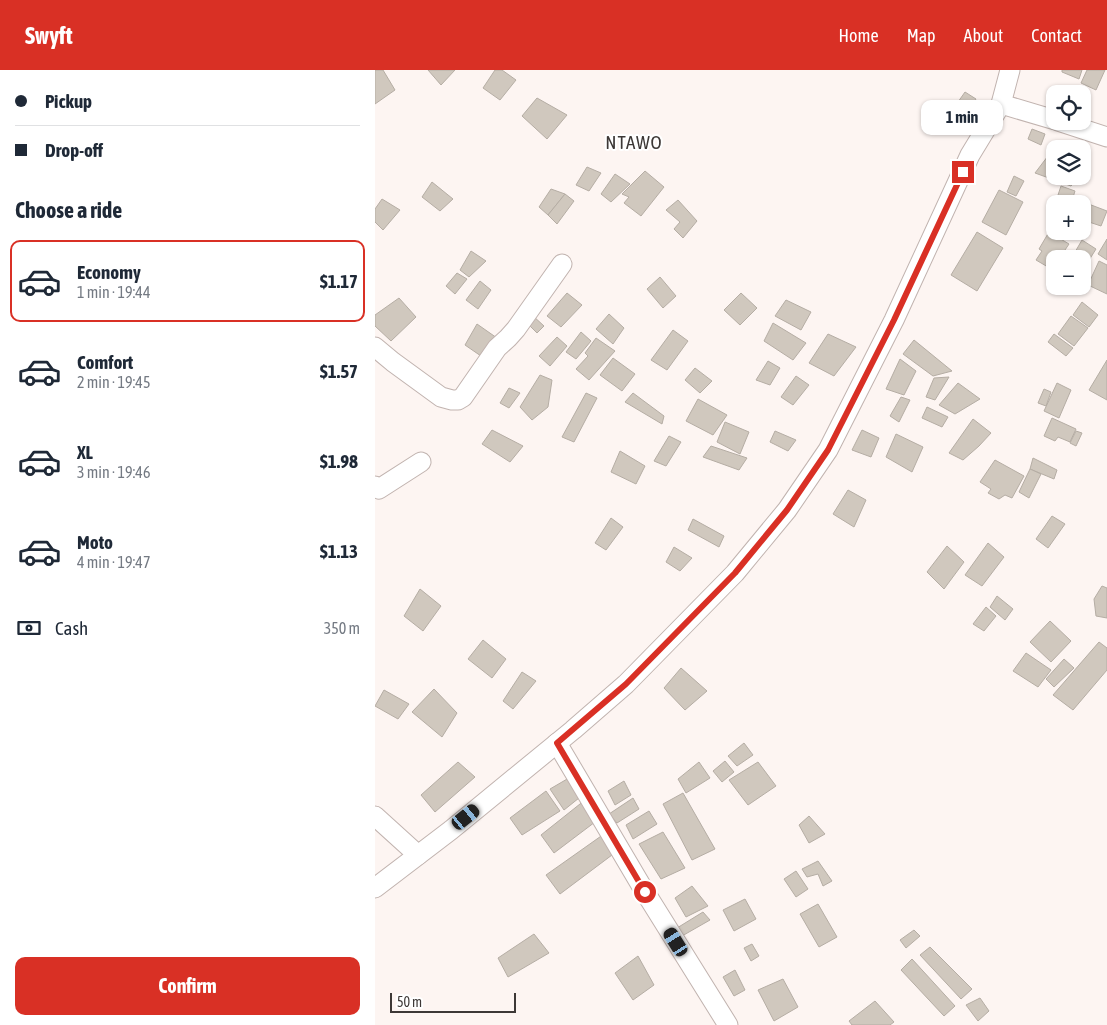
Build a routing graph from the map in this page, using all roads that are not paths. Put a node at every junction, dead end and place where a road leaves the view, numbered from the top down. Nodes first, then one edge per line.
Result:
1 (1010, 70) edge
2 (1001, 104) junction
3 (1046, 118) edge
4 (1085, 130) edge
5 (1107, 137) edge
6 (562, 264) dead end
7 (375, 347) edge
8 (421, 462) dead end
9 (375, 486) edge
10 (557, 743) junction
11 (375, 816) edge
12 (418, 855) junction
13 (375, 888) edge
14 (729, 1025) edge

1 - 2 street
2 - 3 street
2 - 10 street
4 - 5 street
6 - 7 street
8 - 9 street
10 - 12 street
10 - 14 street
11 - 12 street
12 - 13 street

